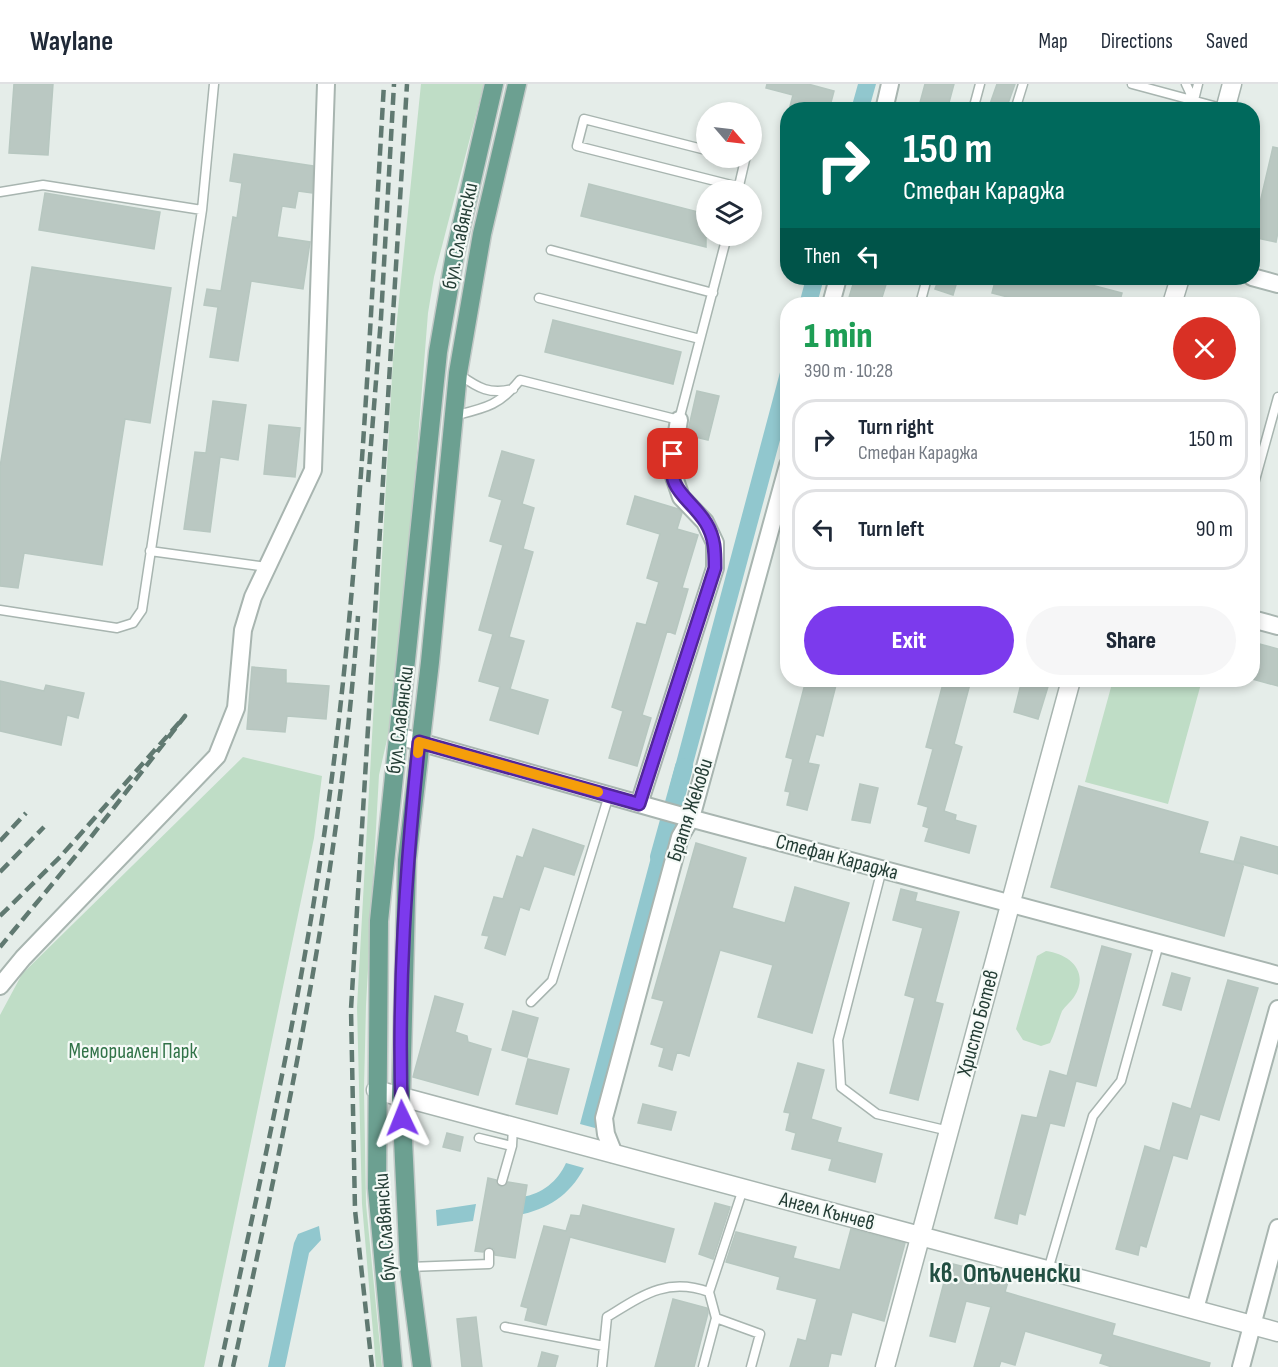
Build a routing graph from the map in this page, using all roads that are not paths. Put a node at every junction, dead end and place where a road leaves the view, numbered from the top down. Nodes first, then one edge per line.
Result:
1 (214, 84) edge
2 (326, 84) edge
3 (494, 84) edge
4 (517, 84) edge
5 (890, 84) edge
6 (980, 84) edge
7 (1023, 84) edge
8 (1132, 84) edge
9 (1186, 84) edge
10 (1198, 84) edge
11 (1232, 84) edge
12 (1194, 101) junction
13 (886, 102) edge
14 (975, 102) edge
15 (1018, 102) edge
16 (1198, 102) edge
17 (1227, 102) edge
18 (696, 147) edge
19 (704, 180) edge
20 (0, 192) edge
21 (202, 210) junction
22 (725, 246) edge
23 (551, 250) dead end
24 (1260, 279) edge
25 (1278, 284) edge
26 (713, 293) junction
27 (539, 298) dead end
28 (700, 339) junction
29 (458, 373) junction
30 (513, 388) junction
31 (1278, 397) edge
32 (453, 417) junction
33 (679, 420) junction
34 (1260, 462) edge
35 (780, 506) edge
36 (150, 551) junction
37 (267, 567) junction
38 (0, 610) edge
39 (1260, 621) edge
40 (1278, 626) edge
41 (1069, 687) edge
42 (398, 736) junction
43 (419, 742) junction
44 (609, 795) junction
45 (639, 804) junction
46 (687, 817) junction
47 (882, 869) junction
48 (1010, 903) junction
49 (1159, 944) junction
50 (1278, 975) edge
51 (0, 986) edge
52 (531, 1002) dead end
53 (1278, 1009) edge
54 (376, 1090) junction
55 (401, 1097) junction
56 (513, 1127) junction
57 (949, 1131) junction
58 (479, 1138) dead end
59 (512, 1146) junction
60 (614, 1154) junction
61 (502, 1181) dead end
62 (744, 1188) junction
63 (1278, 1228) edge
64 (920, 1236) junction
65 (489, 1253) dead end
66 (409, 1267) junction
67 (1048, 1270) junction
68 (710, 1292) junction
69 (1195, 1309) junction
70 (716, 1318) junction
71 (1252, 1325) junction
72 (505, 1327) dead end
73 (1278, 1332) edge
74 (604, 1346) junction
75 (393, 1367) edge
76 (422, 1367) edge
77 (602, 1367) edge
78 (703, 1367) edge
79 (751, 1367) edge
80 (885, 1367) edge
81 (1241, 1367) edge

1 - 21 lane
2 - 37 street
3 - 42 main road, бул. Славянски
4 - 29 main road, бул. Славянски
5 - 13 street
6 - 14 lane
7 - 15 lane
8 - 12 lane
9 - 12 lane
10 - 12 lane
11 - 17 street
12 - 16 lane
18 - 19 lane
20 - 21 lane
21 - 36 lane
22 - 26 lane
23 - 26 lane
24 - 25 street
26 - 28 lane
27 - 28 lane
28 - 33 lane
29 - 30 lane
29 - 32 main road, бул. Славянски
30 - 32 lane
30 - 33 lane
31 - 34 lane
32 - 43 main road, бул. Славянски
33 - 45 street
35 - 46 street, Братя Жекови
36 - 37 lane
36 - 38 lane
37 - 51 street
39 - 40 street
41 - 48 street, Христо Ботев
42 - 43 street, Стефан Караджа
42 - 54 main road, бул. Славянски
43 - 44 street, Стефан Караджа
43 - 55 main road, бул. Славянски
44 - 45 street, Стефан Караджа
44 - 52 lane
45 - 46 street, Стефан Караджа
46 - 47 street, Стефан Караджа
46 - 60 street, Братя Жекови
47 - 48 street, Стефан Караджа
47 - 57 lane
48 - 49 street, Стефан Караджа
48 - 57 street, Христо Ботев
49 - 50 street, Стефан Караджа
49 - 67 lane
53 - 69 street
54 - 55 street, Ангел Кънчев
54 - 75 main road, бул. Славянски
55 - 56 street, Ангел Кънчев
55 - 66 main road, бул. Славянски
56 - 59 lane
56 - 60 street, Ангел Кънчев
57 - 64 street, Христо Ботев
58 - 59 lane
59 - 61 lane
60 - 62 street, Ангел Кънчев
62 - 64 street, Ангел Кънчев
62 - 68 lane
63 - 71 street
64 - 67 street, Ангел Кънчев
64 - 80 street, Христо Ботев
65 - 66 lane
66 - 76 main road, бул. Славянски
67 - 69 street, Ангел Кънчев
68 - 70 lane
68 - 74 lane
69 - 71 street, Ангел Кънчев
70 - 78 lane
70 - 79 lane
71 - 73 street, Ангел Кънчев
71 - 81 street
72 - 74 lane
74 - 77 lane

